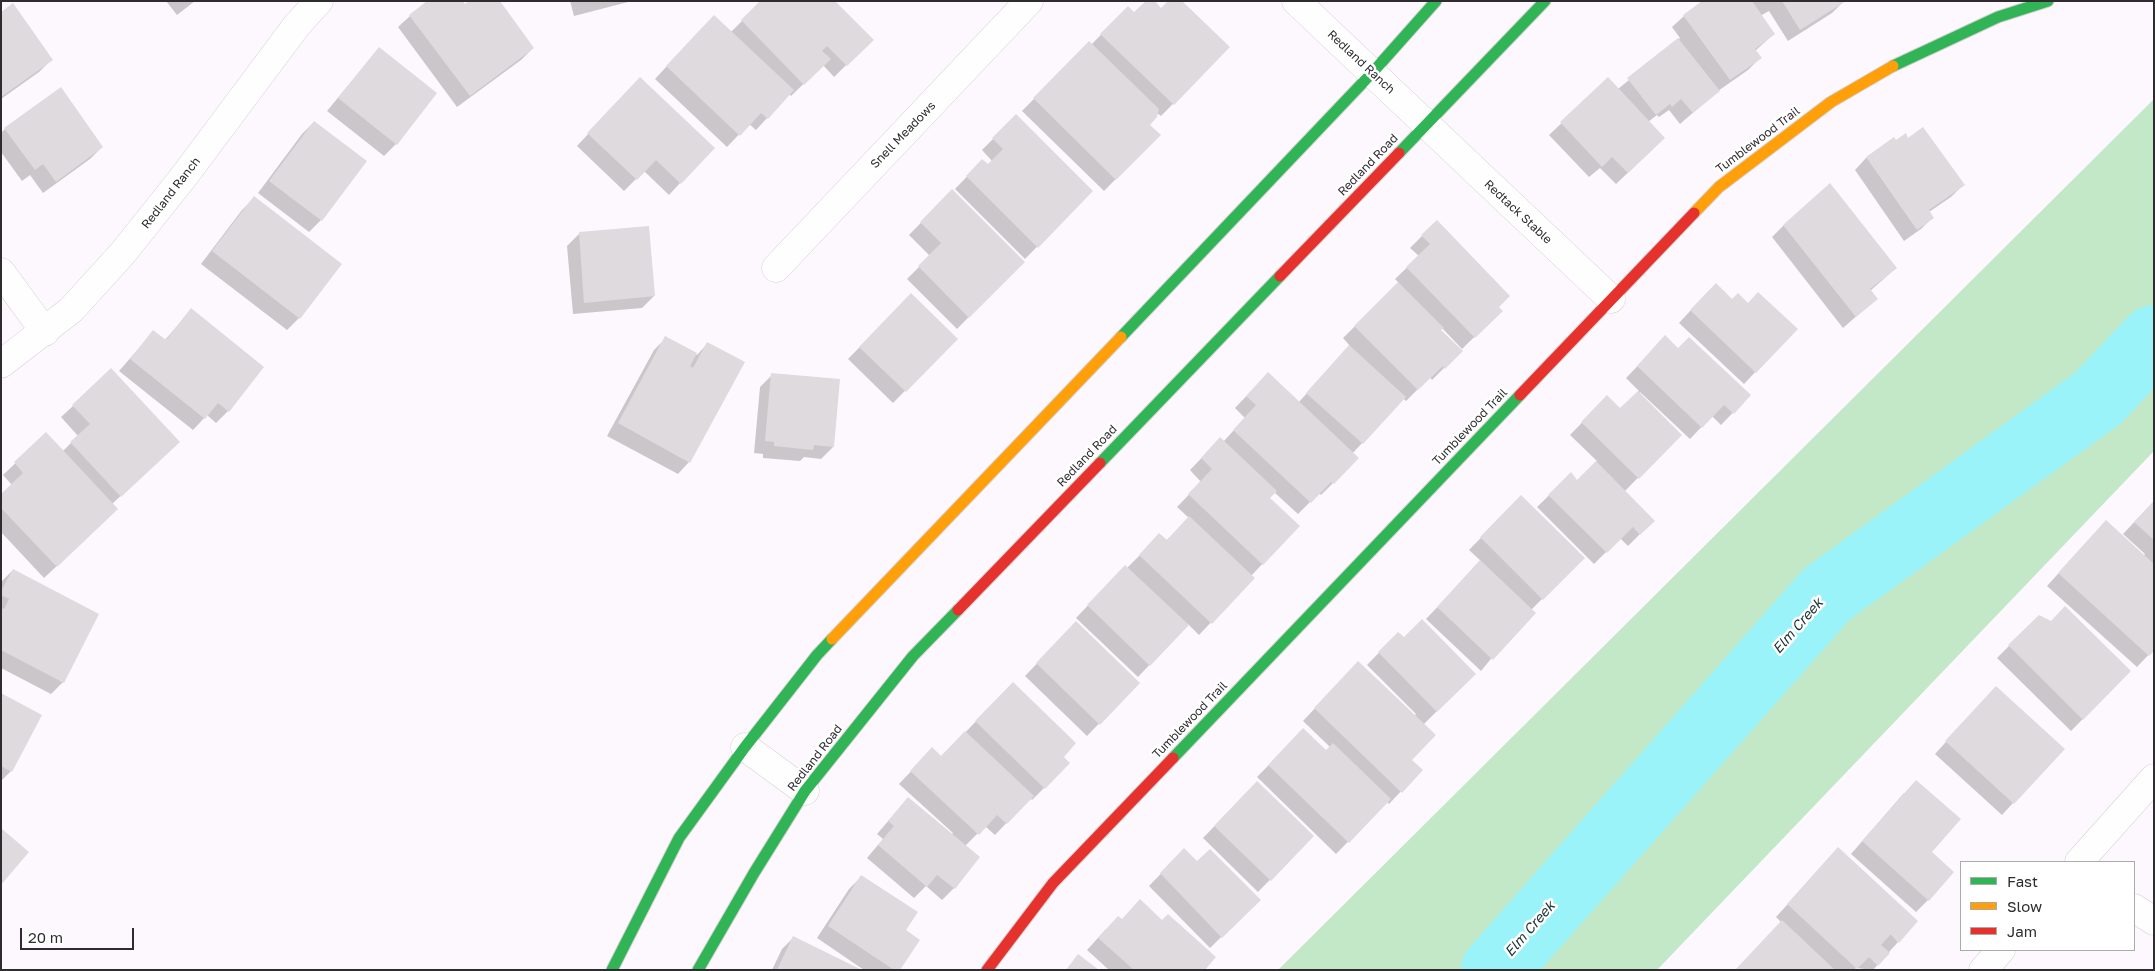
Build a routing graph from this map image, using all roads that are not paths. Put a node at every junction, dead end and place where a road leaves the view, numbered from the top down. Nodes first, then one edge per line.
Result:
1 (320, 1) edge
2 (1029, 1) edge
3 (1296, 1) edge
4 (1436, 1) edge
5 (1545, 1) edge
6 (2048, 1) edge
7 (1372, 72) junction
8 (1426, 124) junction
9 (776, 268) dead end
10 (1, 272) edge
11 (1611, 299) junction
12 (45, 332) junction
13 (1, 364) edge
14 (745, 747) junction
15 (2154, 778) edge
16 (805, 791) junction
17 (2080, 861) edge
18 (2135, 909) edge
19 (2154, 921) edge
20 (1999, 951) edge
21 (612, 970) edge
22 (698, 970) edge
23 (987, 970) edge
24 (1983, 970) edge

1 - 12 street, Redland Ranch
2 - 9 street, Snell Meadows
3 - 7 street, Redland Ranch
4 - 7 main road
5 - 8 main road, Redland Road
6 - 11 main road, Tumblewood Trail
7 - 8 street, Redland Ranch
7 - 14 main road
8 - 11 street, Redtack Stable
8 - 16 main road, Redland Road
10 - 12 street
11 - 23 main road, Tumblewood Trail
12 - 13 street, Redland Ranch
14 - 16 street
14 - 21 main road
15 - 17 street
16 - 22 main road, Redland Road
18 - 19 street
20 - 24 street

